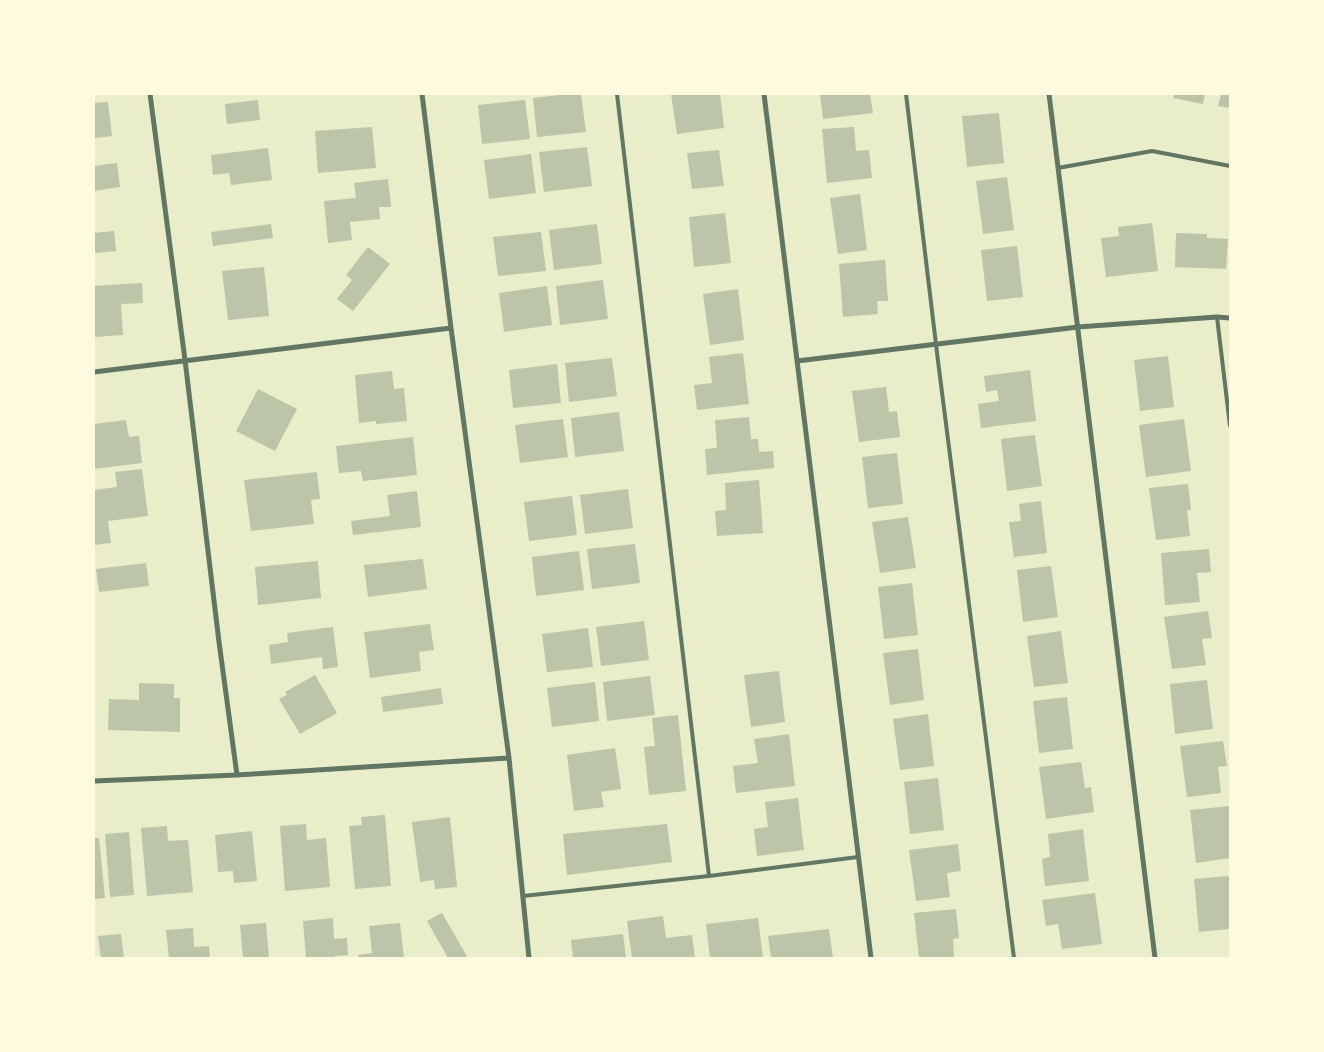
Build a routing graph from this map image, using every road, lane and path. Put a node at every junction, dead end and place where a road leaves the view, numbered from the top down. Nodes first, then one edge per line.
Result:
1 (150, 94) edge
2 (422, 94) edge
3 (617, 94) edge
4 (764, 94) edge
5 (906, 94) edge
6 (1049, 94) edge
7 (1230, 166) edge
8 (1058, 168) junction
9 (1217, 317) junction
10 (1230, 318) edge
11 (1078, 327) junction
12 (451, 328) junction
13 (936, 344) junction
14 (185, 360) junction
15 (797, 361) junction
16 (94, 372) edge
17 (1230, 426) edge
18 (509, 758) junction
19 (237, 775) junction
20 (94, 780) edge
21 (858, 857) junction
22 (708, 876) junction
23 (523, 896) junction
24 (529, 958) edge
25 (870, 958) edge
26 (1014, 958) edge
27 (1155, 958) edge

1 - 14 street
2 - 12 street
3 - 22 lane
4 - 15 street
5 - 13 lane
6 - 8 street
7 - 8 lane
8 - 11 street
9 - 10 street
9 - 11 street
9 - 17 lane
11 - 13 street
11 - 27 street
12 - 14 street
12 - 18 street
13 - 15 street
13 - 26 lane
14 - 16 street
14 - 19 street
15 - 21 street
18 - 19 street
18 - 23 street
19 - 20 street
21 - 22 lane
21 - 25 street
22 - 23 lane
23 - 24 street

